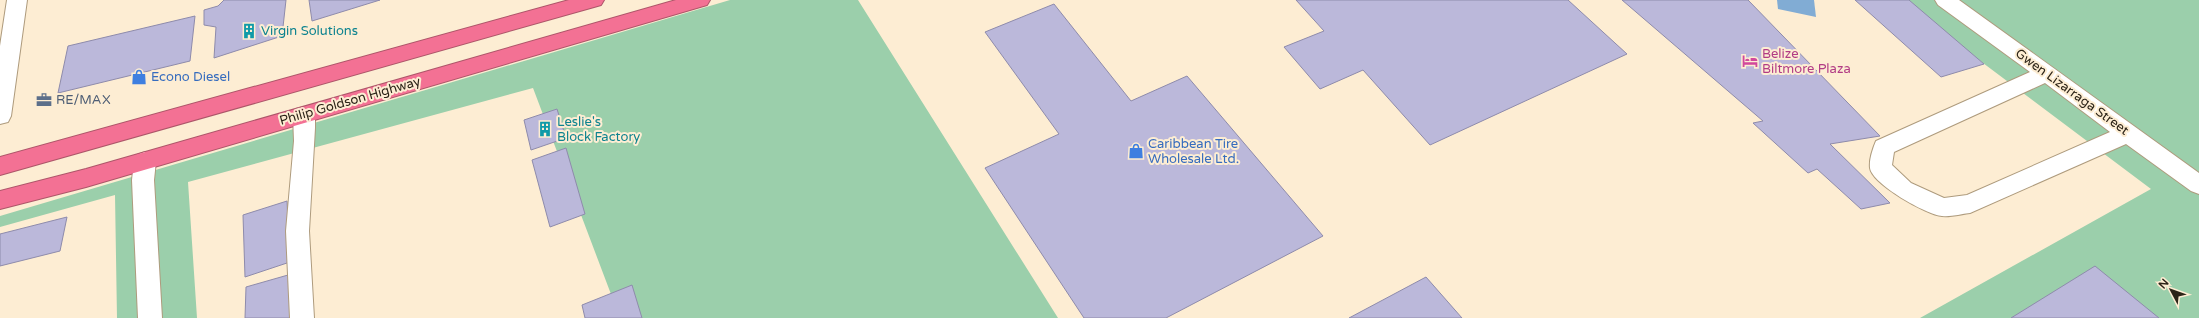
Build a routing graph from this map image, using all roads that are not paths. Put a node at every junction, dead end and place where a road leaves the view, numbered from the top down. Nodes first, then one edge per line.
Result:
1 (17, 0) edge
2 (594, 0) edge
3 (700, 0) edge
4 (1945, 0) edge
5 (2046, 74) junction
6 (304, 115) junction
7 (0, 116) edge
8 (2129, 134) junction
9 (145, 161) junction
10 (0, 166) edge
11 (2199, 185) edge
12 (0, 200) edge
13 (150, 318) edge
14 (302, 318) edge

1 - 7 street
2 - 10 highway
3 - 6 highway, Philip Goldson Highway
4 - 5 street, Gwen Lizarraga Street
5 - 8 street, Gwen Lizarraga Street
5 - 8 street
6 - 9 highway, Philip Goldson Highway
6 - 14 street
8 - 11 street, Gwen Lizarraga Street
9 - 12 highway, Philip Goldson Highway
9 - 13 street

